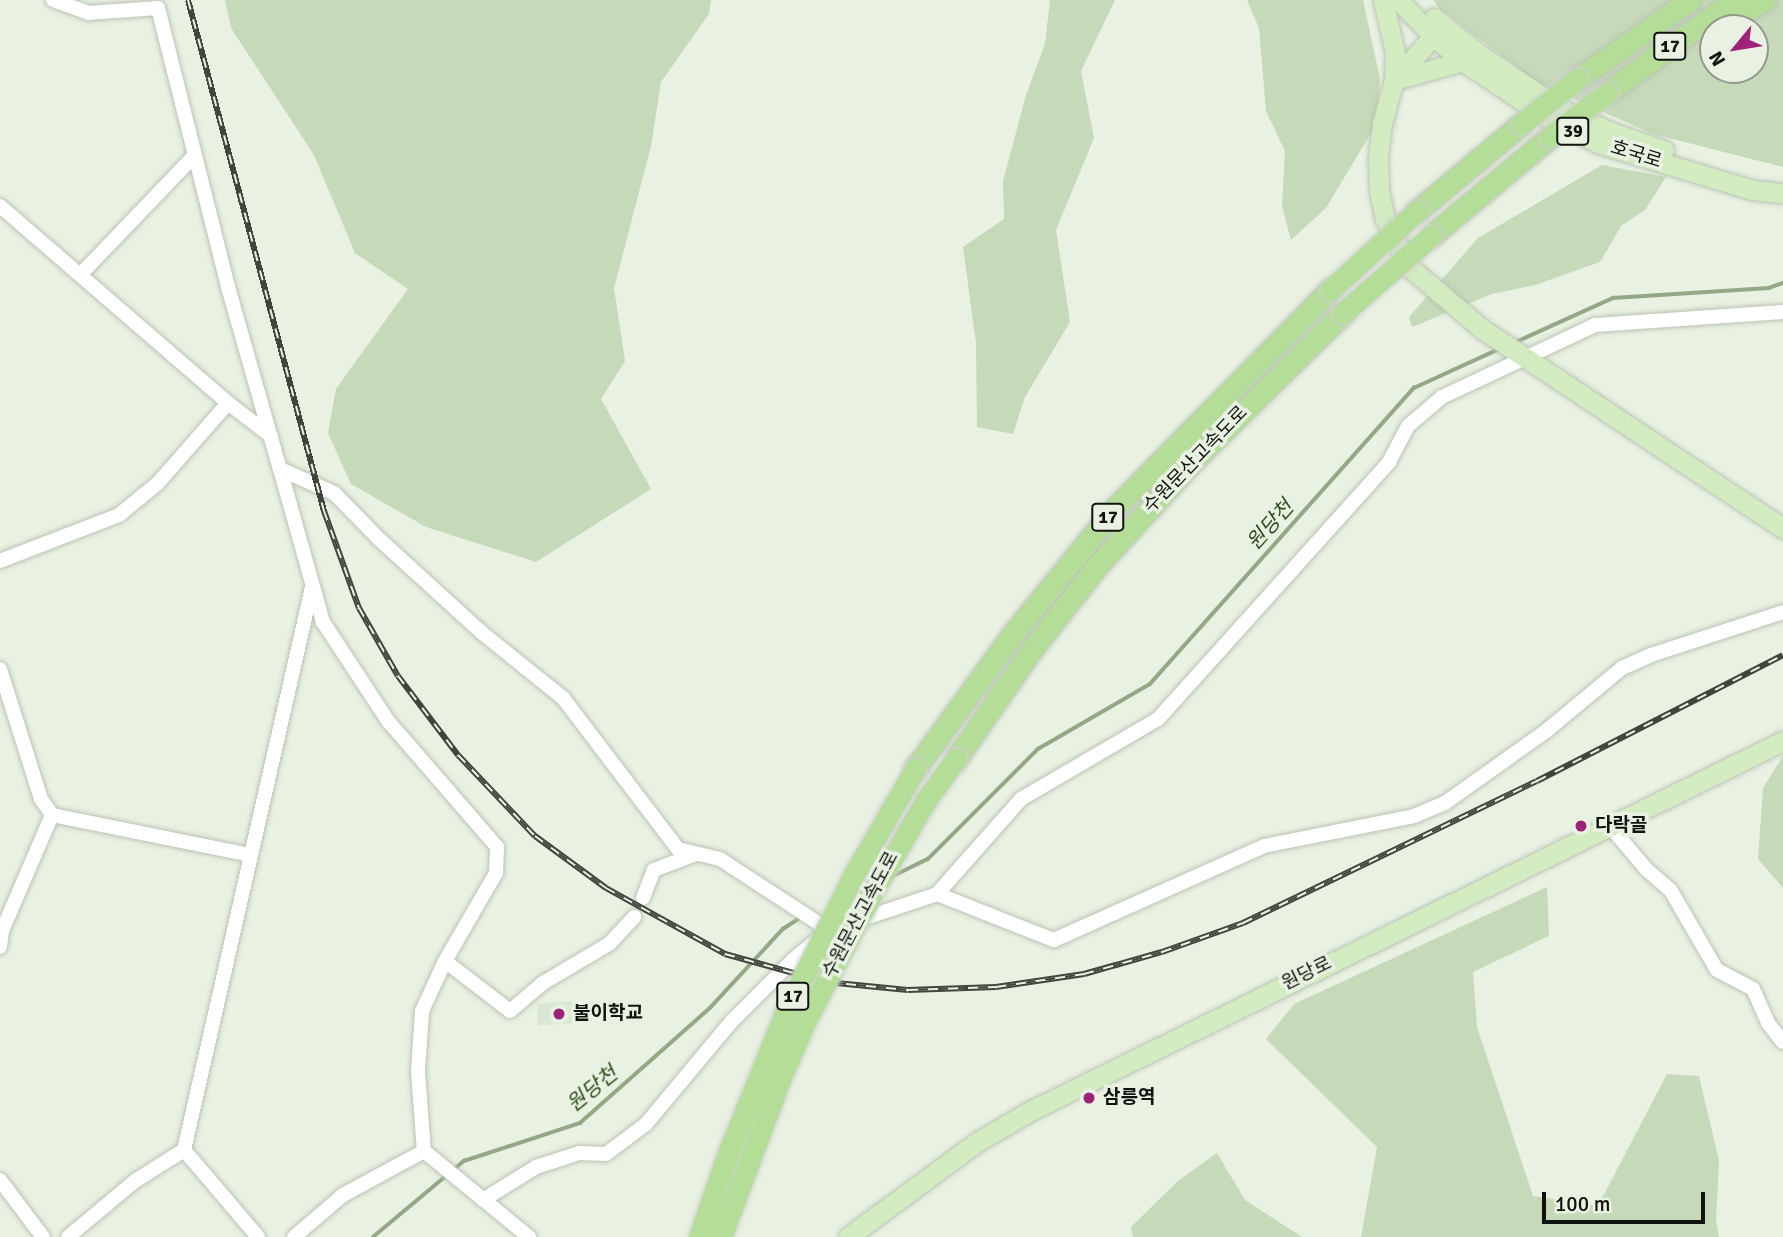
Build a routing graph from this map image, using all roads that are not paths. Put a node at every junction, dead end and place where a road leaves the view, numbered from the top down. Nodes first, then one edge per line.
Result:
1 (53, 0) edge
2 (1382, 0) edge
3 (1398, 0) edge
4 (1415, 0) edge
5 (1667, 0) edge
6 (1689, 0) edge
7 (1734, 0) edge
8 (1765, 0) edge
9 (1740, 14) edge
10 (1437, 31) junction
11 (1699, 37) edge
12 (1602, 59) junction
13 (1464, 61) junction
14 (1627, 77) junction
15 (1394, 80) junction
16 (195, 155) junction
17 (1783, 180) edge
18 (1783, 193) edge
19 (0, 206) edge
20 (80, 275) junction
21 (1783, 312) edge
22 (1524, 356) junction
23 (228, 403) junction
24 (271, 436) junction
25 (280, 469) junction
26 (1783, 528) edge
27 (0, 561) edge
28 (313, 586) junction
29 (1783, 612) edge
30 (0, 669) edge
31 (1783, 741) edge
32 (52, 816) junction
33 (1609, 825) junction
34 (696, 854) junction
35 (251, 855) junction
36 (937, 894) junction
37 (643, 898) dead end
38 (634, 917) dead end
39 (826, 927) junction
40 (0, 947) edge
41 (445, 961) junction
42 (1783, 1042) edge
43 (184, 1150) junction
44 (427, 1154) junction
45 (0, 1180) edge
46 (477, 1195) junction
47 (43, 1237) edge
48 (68, 1237) edge
49 (258, 1237) edge
50 (294, 1237) edge
51 (529, 1237) edge
52 (699, 1237) edge
53 (721, 1237) edge
54 (848, 1237) edge

1 - 16 street
2 - 15 main road
3 - 10 main road, 호국로 / 39
4 - 10 main road, 호국로 / 39
5 - 12 highway
6 - 12 highway, 수원문산고속도로 / 17
7 - 14 highway, 수원문산고속도로 / 17
8 - 9 highway
10 - 13 main road, 호국로 / 39
10 - 15 main road
10 - 17 main road, 호국로 / 39
11 - 14 highway
12 - 52 highway, 수원문산고속도로 / 17, bridge
13 - 15 main road
13 - 18 main road, 호국로 / 39
14 - 53 highway, 수원문산고속도로 / 17, bridge
15 - 22 main road
16 - 20 street
16 - 24 street
19 - 20 street
20 - 23 street
21 - 22 street
22 - 26 main road
22 - 36 street
23 - 24 street
23 - 27 street
24 - 25 street
25 - 28 street
25 - 34 street
28 - 35 street
28 - 41 street
29 - 36 street
30 - 32 street
31 - 33 main road, 원당로
32 - 35 street
32 - 40 street
33 - 42 street
33 - 54 main road, 원당로
34 - 37 street
34 - 39 street
35 - 43 street
36 - 39 street
38 - 41 street
39 - 46 street
41 - 44 street
43 - 48 street
43 - 49 street
44 - 46 street
44 - 50 street
45 - 47 street
46 - 51 street

